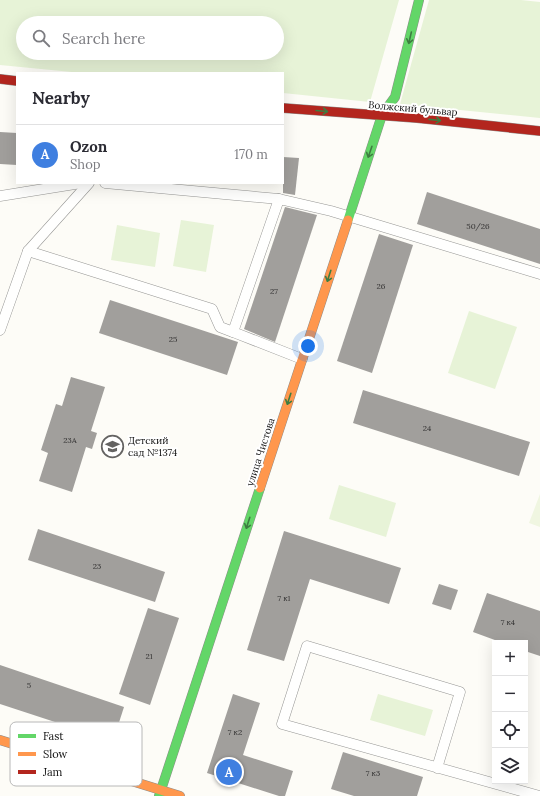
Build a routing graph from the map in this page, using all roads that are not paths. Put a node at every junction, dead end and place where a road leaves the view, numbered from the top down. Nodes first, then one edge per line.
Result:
1 (419, 0) edge
2 (0, 79) edge
3 (16, 81) edge
4 (379, 102) dead end
5 (284, 108) edge
6 (368, 115) junction
7 (382, 115) junction
8 (540, 131) edge
9 (75, 184) edge
10 (88, 184) edge
11 (115, 184) edge
12 (0, 196) edge
13 (278, 199) junction
14 (348, 217) junction
15 (28, 251) junction
16 (540, 274) edge
17 (0, 330) edge
18 (233, 332) junction
19 (302, 359) junction
20 (0, 740) edge
21 (10, 743) edge
22 (437, 768) junction
23 (139, 786) edge
24 (160, 793) edge
25 (180, 796) edge
26 (539, 796) edge

1 -> 7 street, улица Чистова
2 - 3 street
4 - 6 street
5 -> 6 street, Волжский бульвар
6 - 7 street, Волжский бульвар
7 -> 8 street, Волжский бульвар
7 -> 14 street, улица Чистова
9 - 12 lane
10 - 15 lane
11 - 13 lane
13 - 14 lane
13 - 18 lane
14 - 16 lane
14 -> 19 street, улица Чистова
15 - 17 lane
15 - 18 lane
18 - 19 lane
19 -> 24 street, улица Чистова
20 - 21 street
22 - 22 lane
22 - 26 lane
23 - 24 street
24 - 25 street

